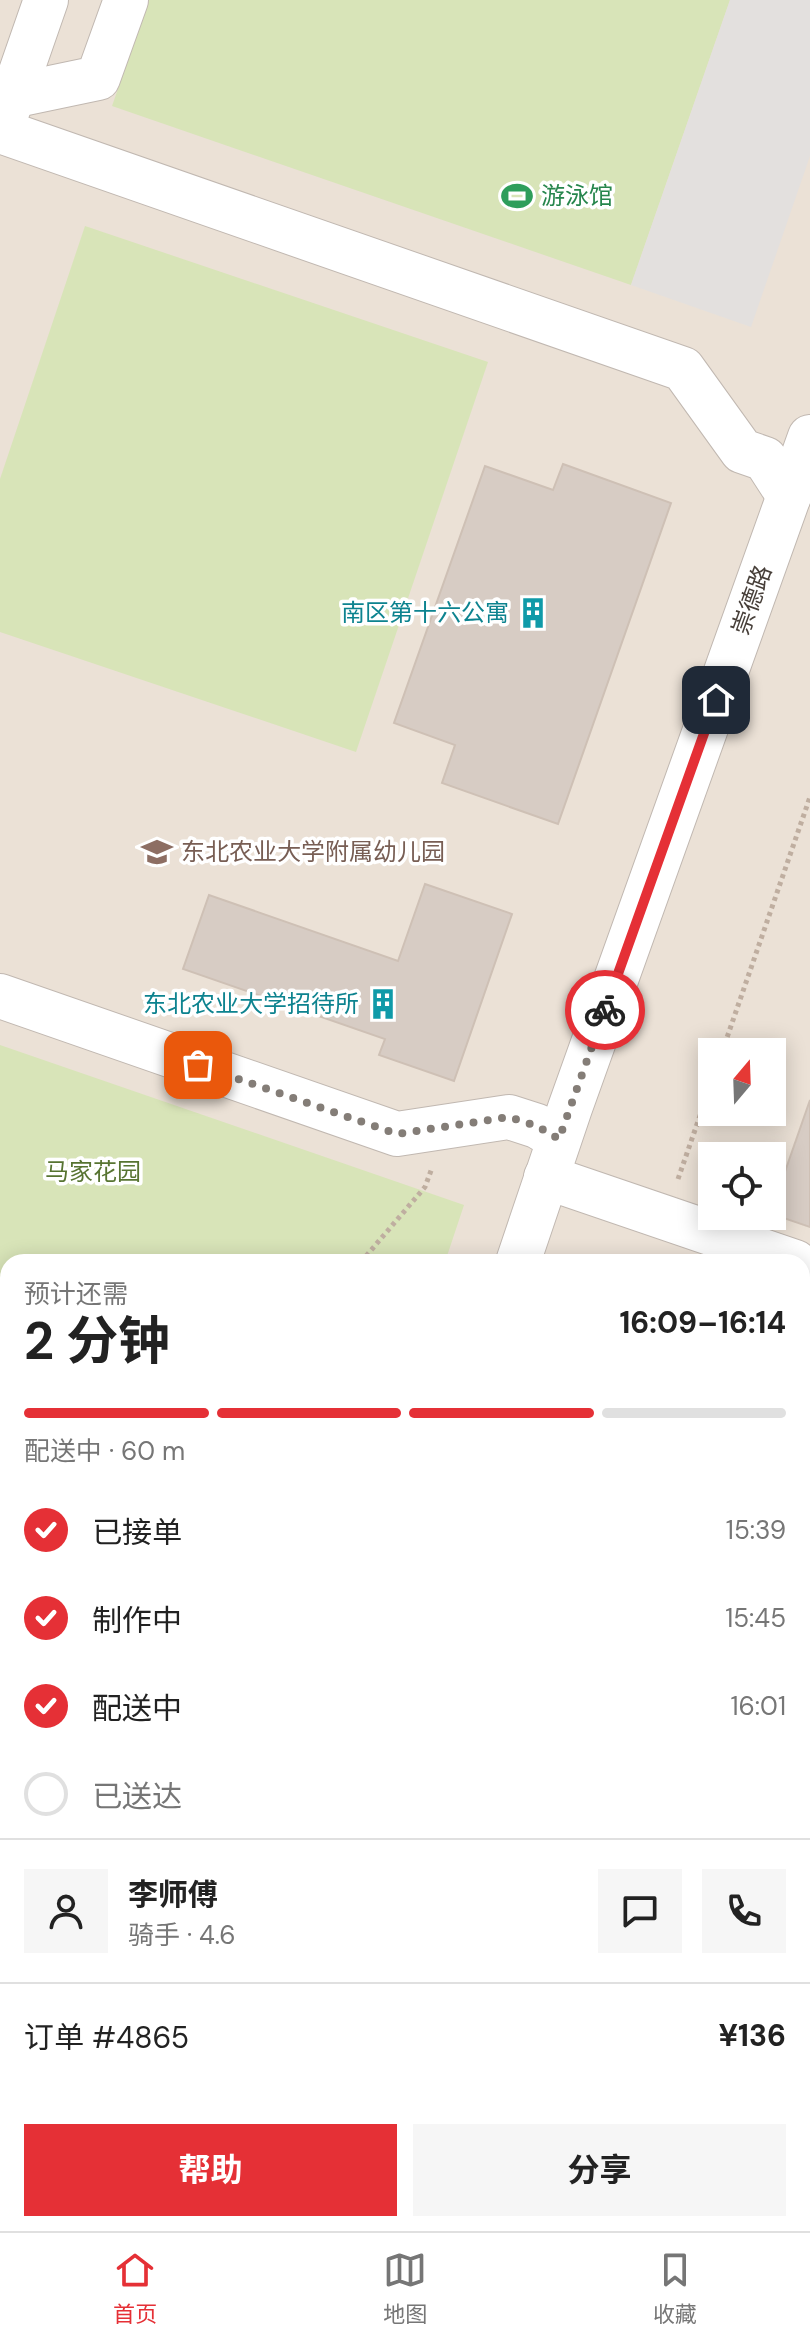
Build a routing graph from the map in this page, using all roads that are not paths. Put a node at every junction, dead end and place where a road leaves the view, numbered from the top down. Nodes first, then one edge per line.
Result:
1 (46, 0) edge
2 (126, 0) edge
3 (4, 120) edge
4 (810, 437) edge
5 (789, 496) junction
6 (0, 996) edge
7 (552, 1158) junction
8 (521, 1254) edge
9 (772, 1254) edge

1 - 3 street
2 - 3 street
3 - 5 street
4 - 5 street, 崇德路
5 - 7 street, 崇德路
6 - 7 street
7 - 8 street, 崇德路
7 - 9 street

